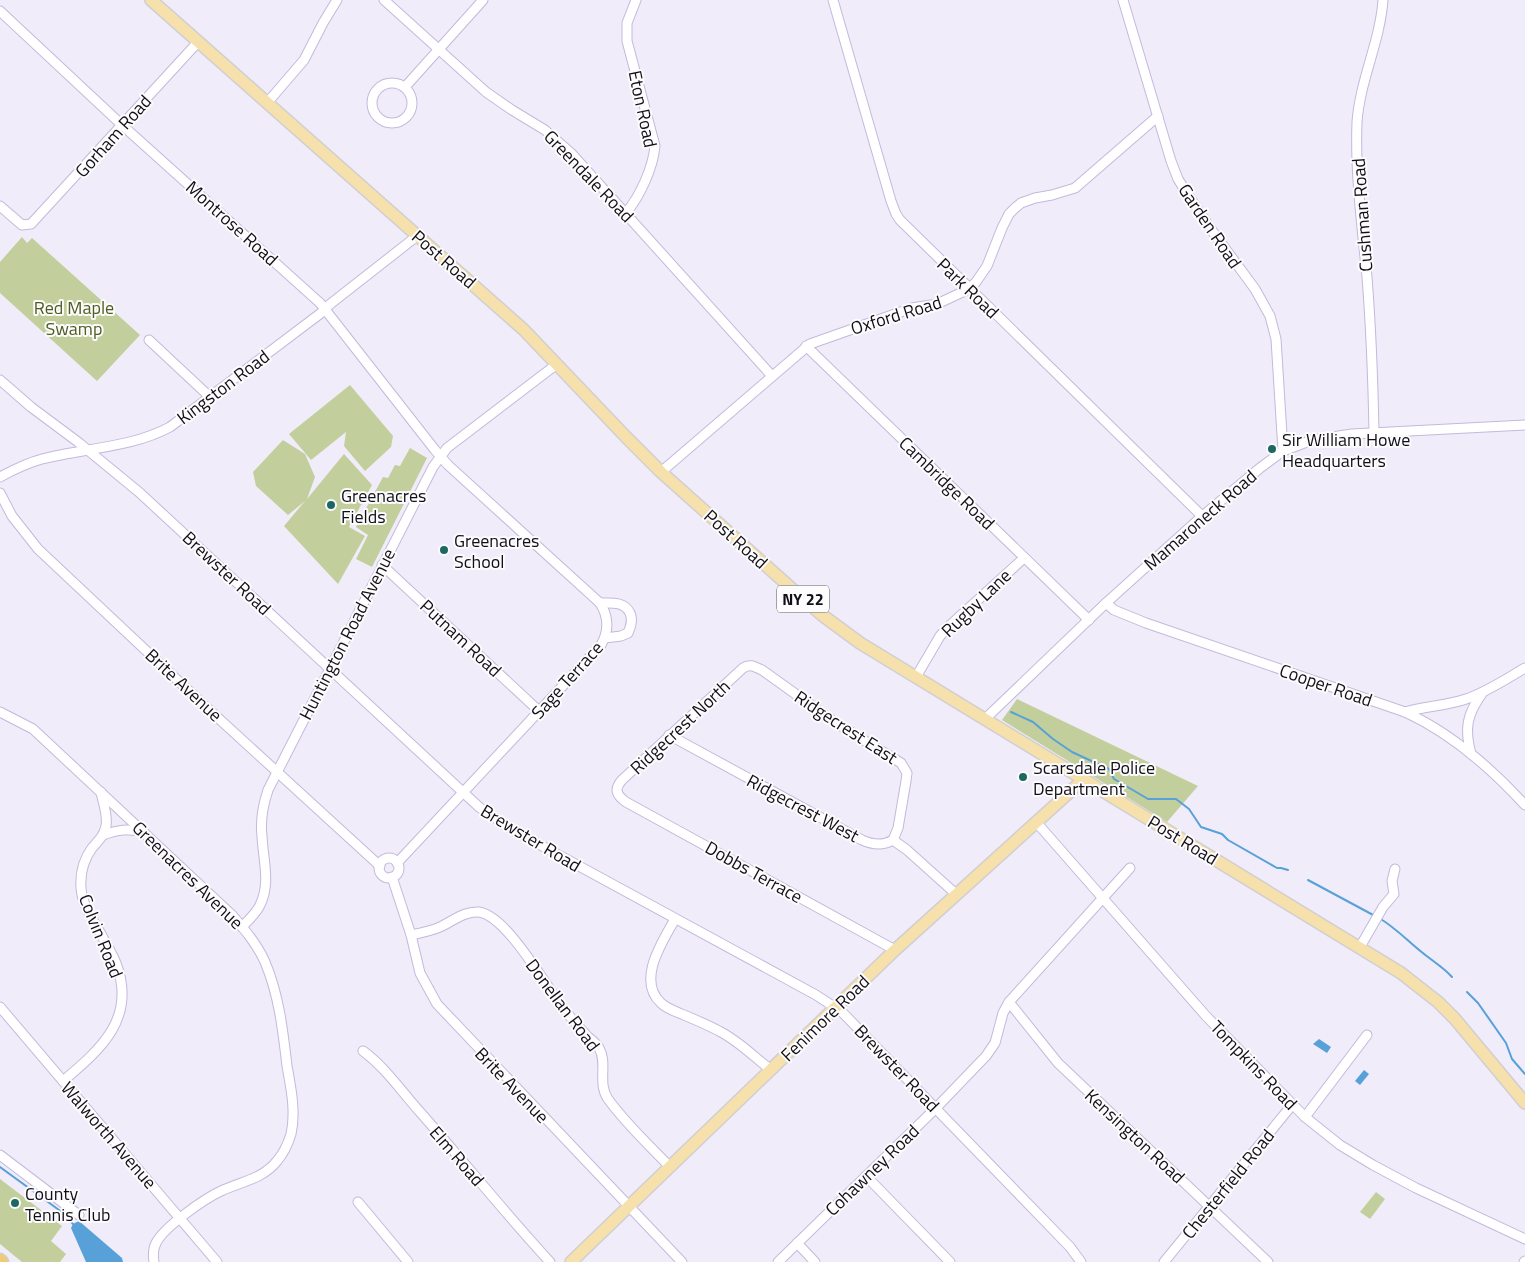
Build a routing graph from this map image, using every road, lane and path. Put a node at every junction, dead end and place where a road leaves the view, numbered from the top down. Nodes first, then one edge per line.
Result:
1 (151, 0) edge
2 (337, 0) edge
3 (384, 0) edge
4 (483, 0) edge
5 (636, 0) edge
6 (833, 0) edge
7 (1123, 0) edge
8 (1382, 0) edge
9 (0, 11) edge
10 (198, 42) junction
11 (439, 50) junction
12 (404, 87) junction
13 (267, 103) junction
14 (1158, 116) junction
15 (122, 125) junction
16 (0, 206) edge
17 (626, 213) junction
18 (417, 236) junction
19 (969, 289) junction
20 (325, 309) junction
21 (149, 340) dead end
22 (806, 346) junction
23 (557, 364) junction
24 (772, 376) junction
25 (0, 380) edge
26 (210, 397) junction
27 (1525, 426) edge
28 (1374, 432) junction
29 (88, 451) junction
30 (1283, 451) junction
31 (441, 456) junction
32 (661, 472) junction
33 (0, 478) edge
34 (0, 494) edge
35 (1202, 516) junction
36 (1024, 558) junction
37 (382, 565) junction
38 (600, 603) junction
39 (1106, 603) junction
40 (1088, 620) junction
41 (605, 638) junction
42 (748, 665) joint
43 (329, 668) junction
44 (1525, 668) edge
45 (916, 677) junction
46 (1483, 692) junction
47 (539, 711) junction
48 (1405, 712) junction
49 (3, 714) edge
50 (985, 719) junction
51 (669, 735) junction
52 (1471, 754) junction
53 (277, 771) junction
54 (1084, 779) junction
55 (101, 792) junction
56 (616, 792) joint
57 (463, 793) junction
58 (1525, 805) edge
59 (1037, 823) junction
60 (144, 832) junction
61 (103, 835) junction
62 (893, 840) junction
63 (397, 862) junction
64 (380, 866) junction
65 (1130, 868) dead end
66 (1395, 869) dead end
67 (392, 877) junction
68 (956, 894) junction
69 (1103, 898) junction
70 (676, 919) junction
71 (242, 927) junction
72 (411, 935) junction
73 (1360, 947) junction
74 (895, 950) junction
75 (1009, 1002) junction
76 (0, 1008) edge
77 (835, 1008) junction
78 (1367, 1035) dead end
79 (363, 1051) dead end
80 (771, 1070) junction
81 (63, 1081) junction
82 (1525, 1103) edge
83 (1292, 1105) junction
84 (936, 1108) junction
85 (1305, 1116) junction
86 (0, 1155) edge
87 (670, 1167) junction
88 (866, 1176) junction
89 (358, 1202) dead end
90 (628, 1206) junction
91 (1209, 1206) junction
92 (79, 1215) dead end
93 (180, 1219) junction
94 (1525, 1239) edge
95 (797, 1243) junction
96 (154, 1262) edge
97 (217, 1262) edge
98 (408, 1262) edge
99 (550, 1262) edge
100 (571, 1262) edge
101 (682, 1262) edge
102 (778, 1262) edge
103 (815, 1262) edge
104 (950, 1262) edge
105 (1081, 1262) edge
106 (1164, 1262) edge
107 (1268, 1262) edge

1 - 10 main road, Post Road / NY 22
2 - 13 street
3 - 11 street, Greendale Road
4 - 11 street
5 - 17 street, Eton Road
6 - 19 street, Park Road
7 - 14 street, Garden Road
8 - 28 street, Cushman Road
9 - 15 street, Montrose Road
10 - 13 main road, Post Road / NY 22
10 - 15 street, Gorham Road
11 - 12 street
11 - 17 street, Greendale Road
12 - 12 street
13 - 18 main road, Post Road / NY 22
14 - 19 street, Oxford Road
14 - 30 street, Garden Road
15 - 16 street, Gorham Road
15 - 20 street, Montrose Road
17 - 24 street, Greendale Road
18 - 20 street, Kingston Road
18 - 23 main road, Post Road / NY 22
19 - 22 street, Oxford Road
19 - 35 street, Park Road
20 - 26 street, Kingston Road
20 - 31 street, Montrose Road
21 - 26 street
22 - 24 street, Oxford Road
22 - 36 street, Cambridge Road
23 - 31 street, Huntington Road Avenue
23 - 32 main road, Post Road / NY 22
24 - 32 street, Oxford Road
25 - 29 street, Brewster Road
26 - 29 street, Kingston Road
27 - 28 street, Mamaroneck Road
28 - 30 street, Mamaroneck Road
29 - 33 street, Kingston Road
29 - 43 street, Brewster Road
30 - 35 street, Mamaroneck Road
31 - 37 street, Huntington Road Avenue
31 - 38 street, Sage Terrace
32 - 45 main road, Post Road / NY 22
34 - 53 street, Brite Avenue
35 - 39 street, Mamaroneck Road
36 - 40 street, Cambridge Road
36 - 45 street, Rugby Lane
37 - 43 street, Huntington Road Avenue
37 - 47 street, Putnam Road
38 - 41 street, Sage Terrace
38 - 41 street
39 - 40 street, Mamaroneck Road
39 - 48 street, Cooper Road
40 - 50 street, Mamaroneck Road
41 - 47 street, Sage Terrace
42 - 51 street, Ridgecrest North
42 - 62 street, Ridgecrest East
43 - 53 street, Huntington Road Avenue
43 - 57 street, Brewster Road
44 - 46 street
45 - 50 main road, Post Road / NY 22
46 - 48 street
46 - 52 street
47 - 57 street, Sage Terrace
48 - 52 street, Cooper Road
49 - 55 street, Greenacres Avenue
50 - 54 main road, Post Road / NY 22
51 - 56 street, Ridgecrest North
51 - 62 street, Ridgecrest West
52 - 58 street, Cooper Road
53 - 64 street, Brite Avenue
53 - 71 street, Huntington Road Avenue
54 - 59 main road, Fenimore Road
54 - 73 main road, Post Road / NY 22
55 - 60 street, Greenacres Avenue
55 - 61 street
56 - 74 street, Dobbs Terrace
57 - 63 street, Sage Terrace
57 - 70 street, Brewster Road
59 - 68 main road, Fenimore Road
59 - 69 street, Tompkins Road
60 - 61 street
60 - 71 street, Greenacres Avenue
61 - 81 street, Colvin Road
62 - 68 street
63 - 64 street
63 - 67 street
64 - 67 street, Brite Avenue
65 - 69 street, Cohawney Road
66 - 73 street
67 - 72 street, Brite Avenue
68 - 74 main road, Fenimore Road
69 - 75 street, Cohawney Road
69 - 83 street, Tompkins Road
70 - 77 street, Brewster Road
70 - 80 street
71 - 93 street, Greenacres Avenue
72 - 87 street, Donellan Road
72 - 90 street, Brite Avenue
73 - 82 main road, Post Road / NY 22
74 - 77 main road, Fenimore Road
75 - 84 street, Cohawney Road
75 - 91 street, Kensington Road
76 - 81 street, Walworth Avenue
77 - 80 main road, Fenimore Road
77 - 84 street, Brewster Road
78 - 85 street
79 - 99 street, Elm Road
80 - 87 main road, Fenimore Road
81 - 93 street, Walworth Avenue
83 - 85 street, Tompkins Road
83 - 91 street, Chesterfield Road
84 - 88 street, Cohawney Road
84 - 105 street, Brewster Road
85 - 94 street, Tompkins Road
86 - 92 street
87 - 90 main road, Fenimore Road
88 - 95 street, Cohawney Road
88 - 104 street
89 - 98 street
90 - 100 main road, Fenimore Road
90 - 101 street, Brite Avenue
91 - 106 street, Chesterfield Road
91 - 107 street, Kensington Road
93 - 96 street, Greenacres Avenue
93 - 97 street, Walworth Avenue
95 - 102 street, Cohawney Road
95 - 103 street

